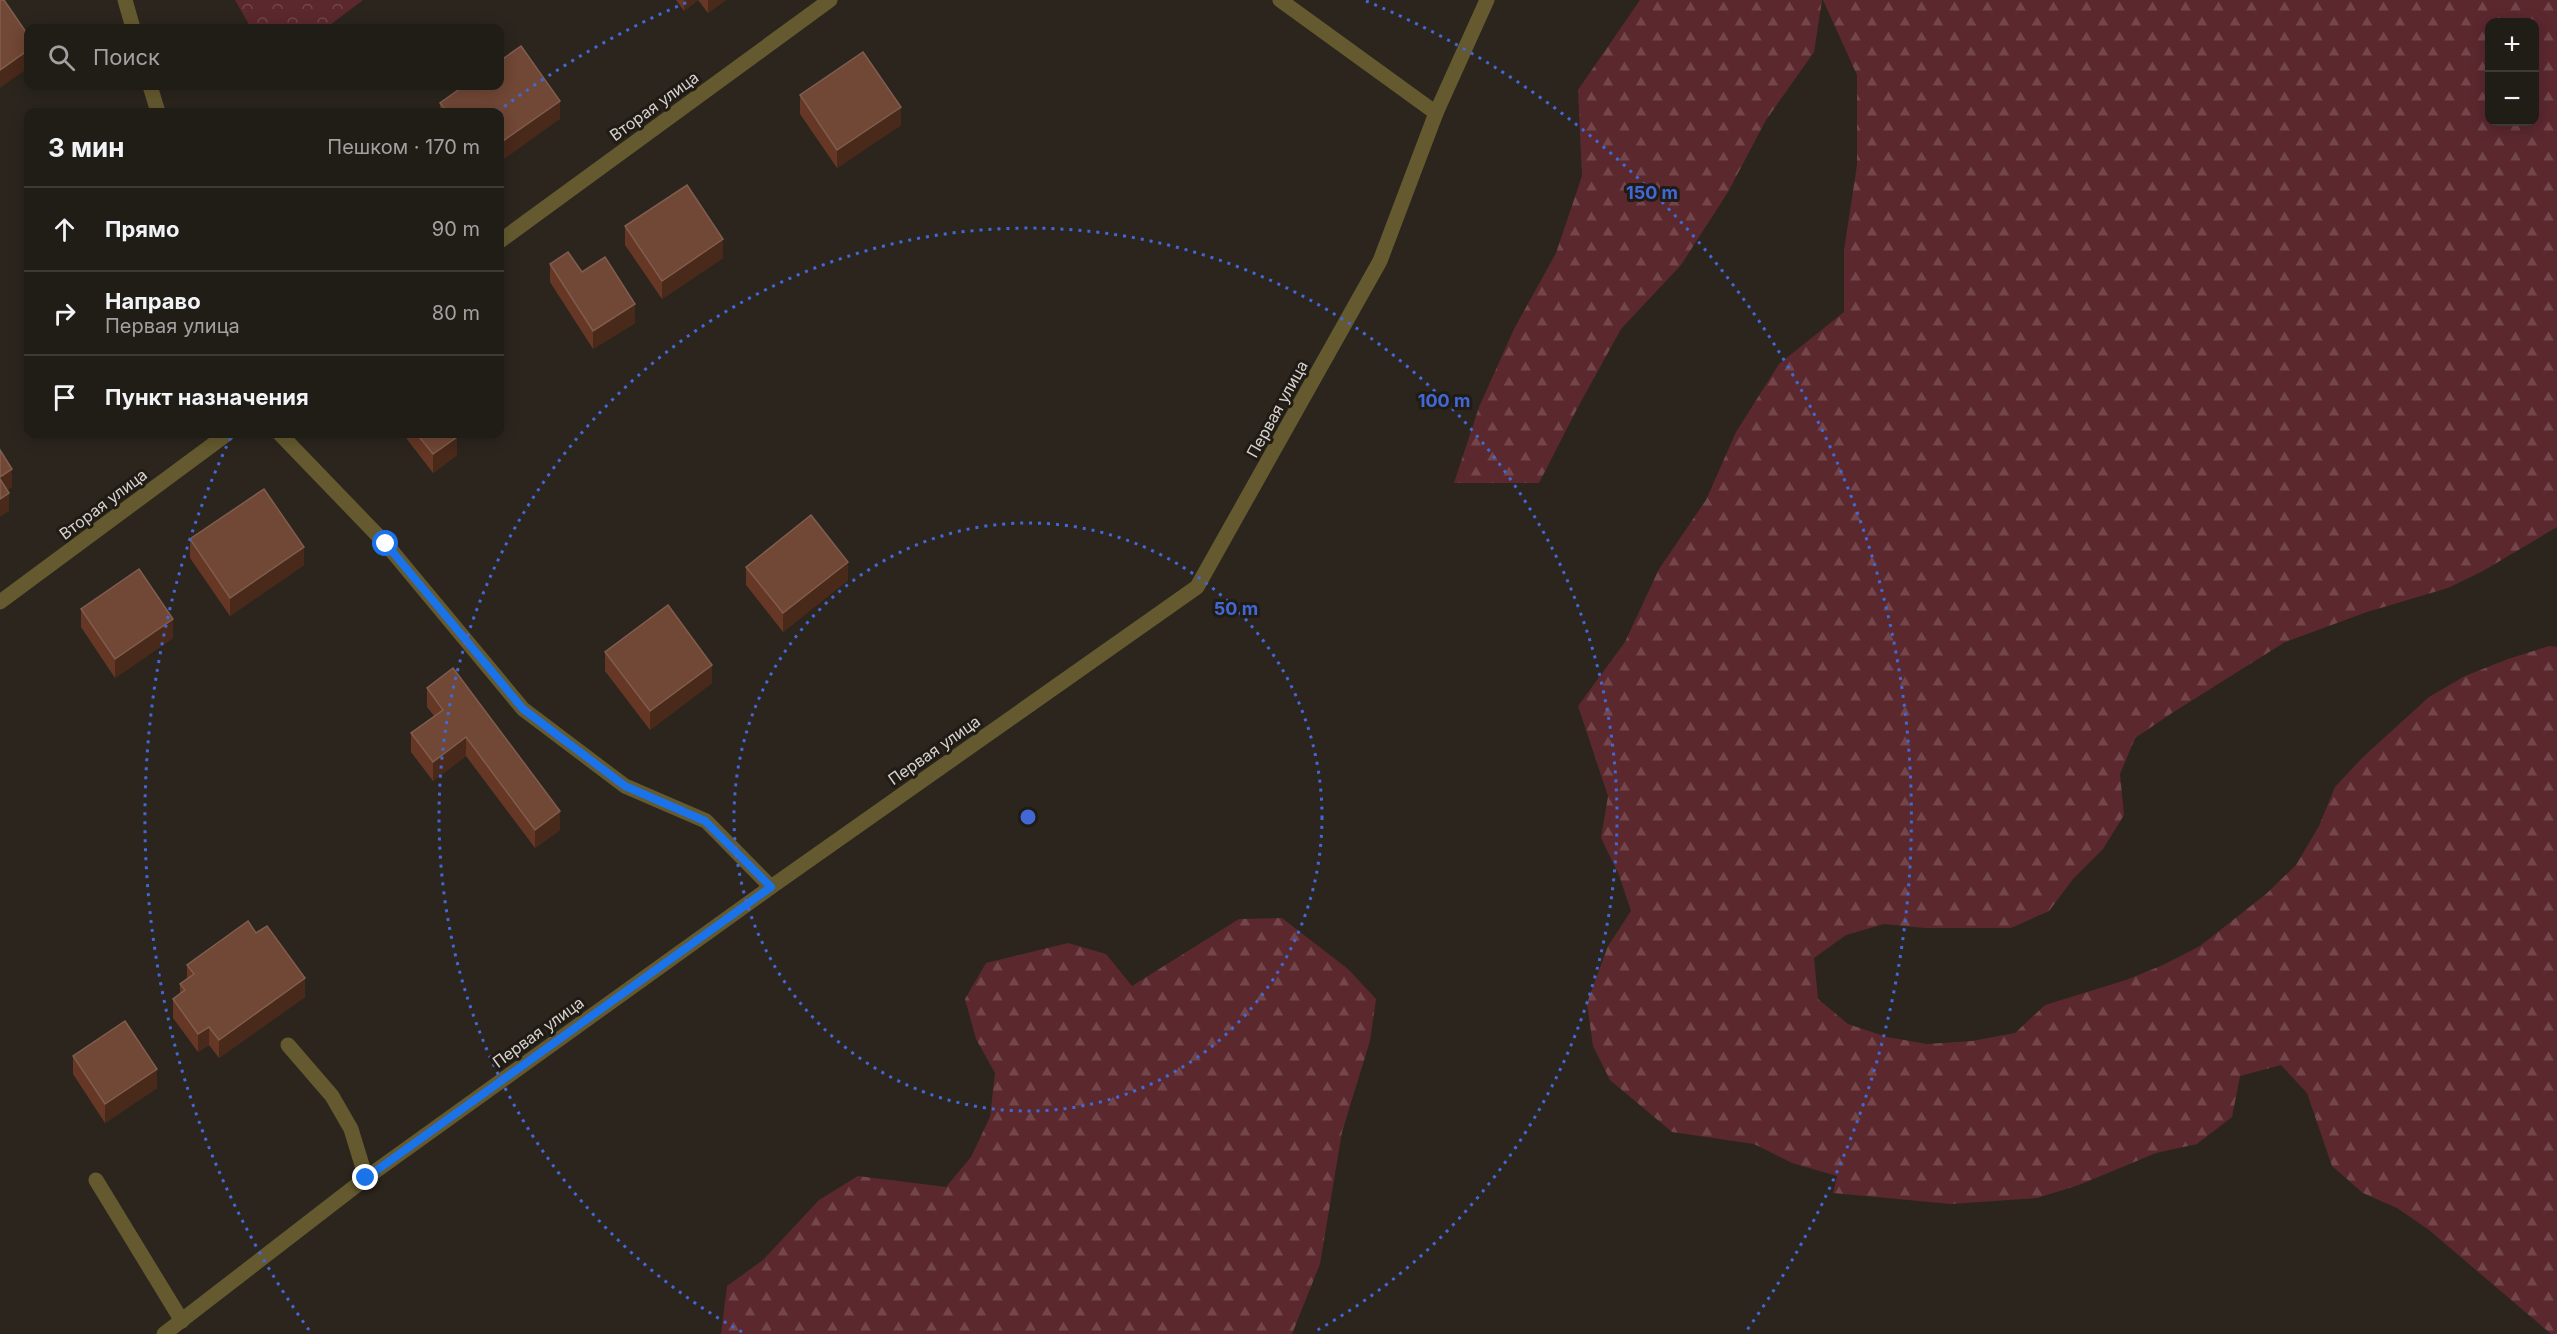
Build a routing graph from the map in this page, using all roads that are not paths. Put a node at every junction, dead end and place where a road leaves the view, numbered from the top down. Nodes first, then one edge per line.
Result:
1 (125, 0) edge
2 (830, 0) edge
3 (1280, 0) edge
4 (1487, 0) edge
5 (133, 24) edge
6 (151, 90) edge
7 (157, 108) edge
8 (1436, 113) junction
9 (504, 238) edge
10 (216, 438) edge
11 (284, 438) edge
12 (0, 602) edge
13 (771, 887) junction
14 (288, 1045) dead end
15 (366, 1178) junction
16 (96, 1180) dead end
17 (182, 1321) junction
18 (165, 1334) edge

1 - 5 street
2 - 9 street, Вторая улица
3 - 8 street
4 - 8 street, Первая улица
6 - 7 street
8 - 13 street, Первая улица
10 - 12 street, Вторая улица
11 - 13 street
13 - 15 street, Первая улица
14 - 15 street
15 - 17 street, Первая улица
16 - 17 street
17 - 18 street, Первая улица

